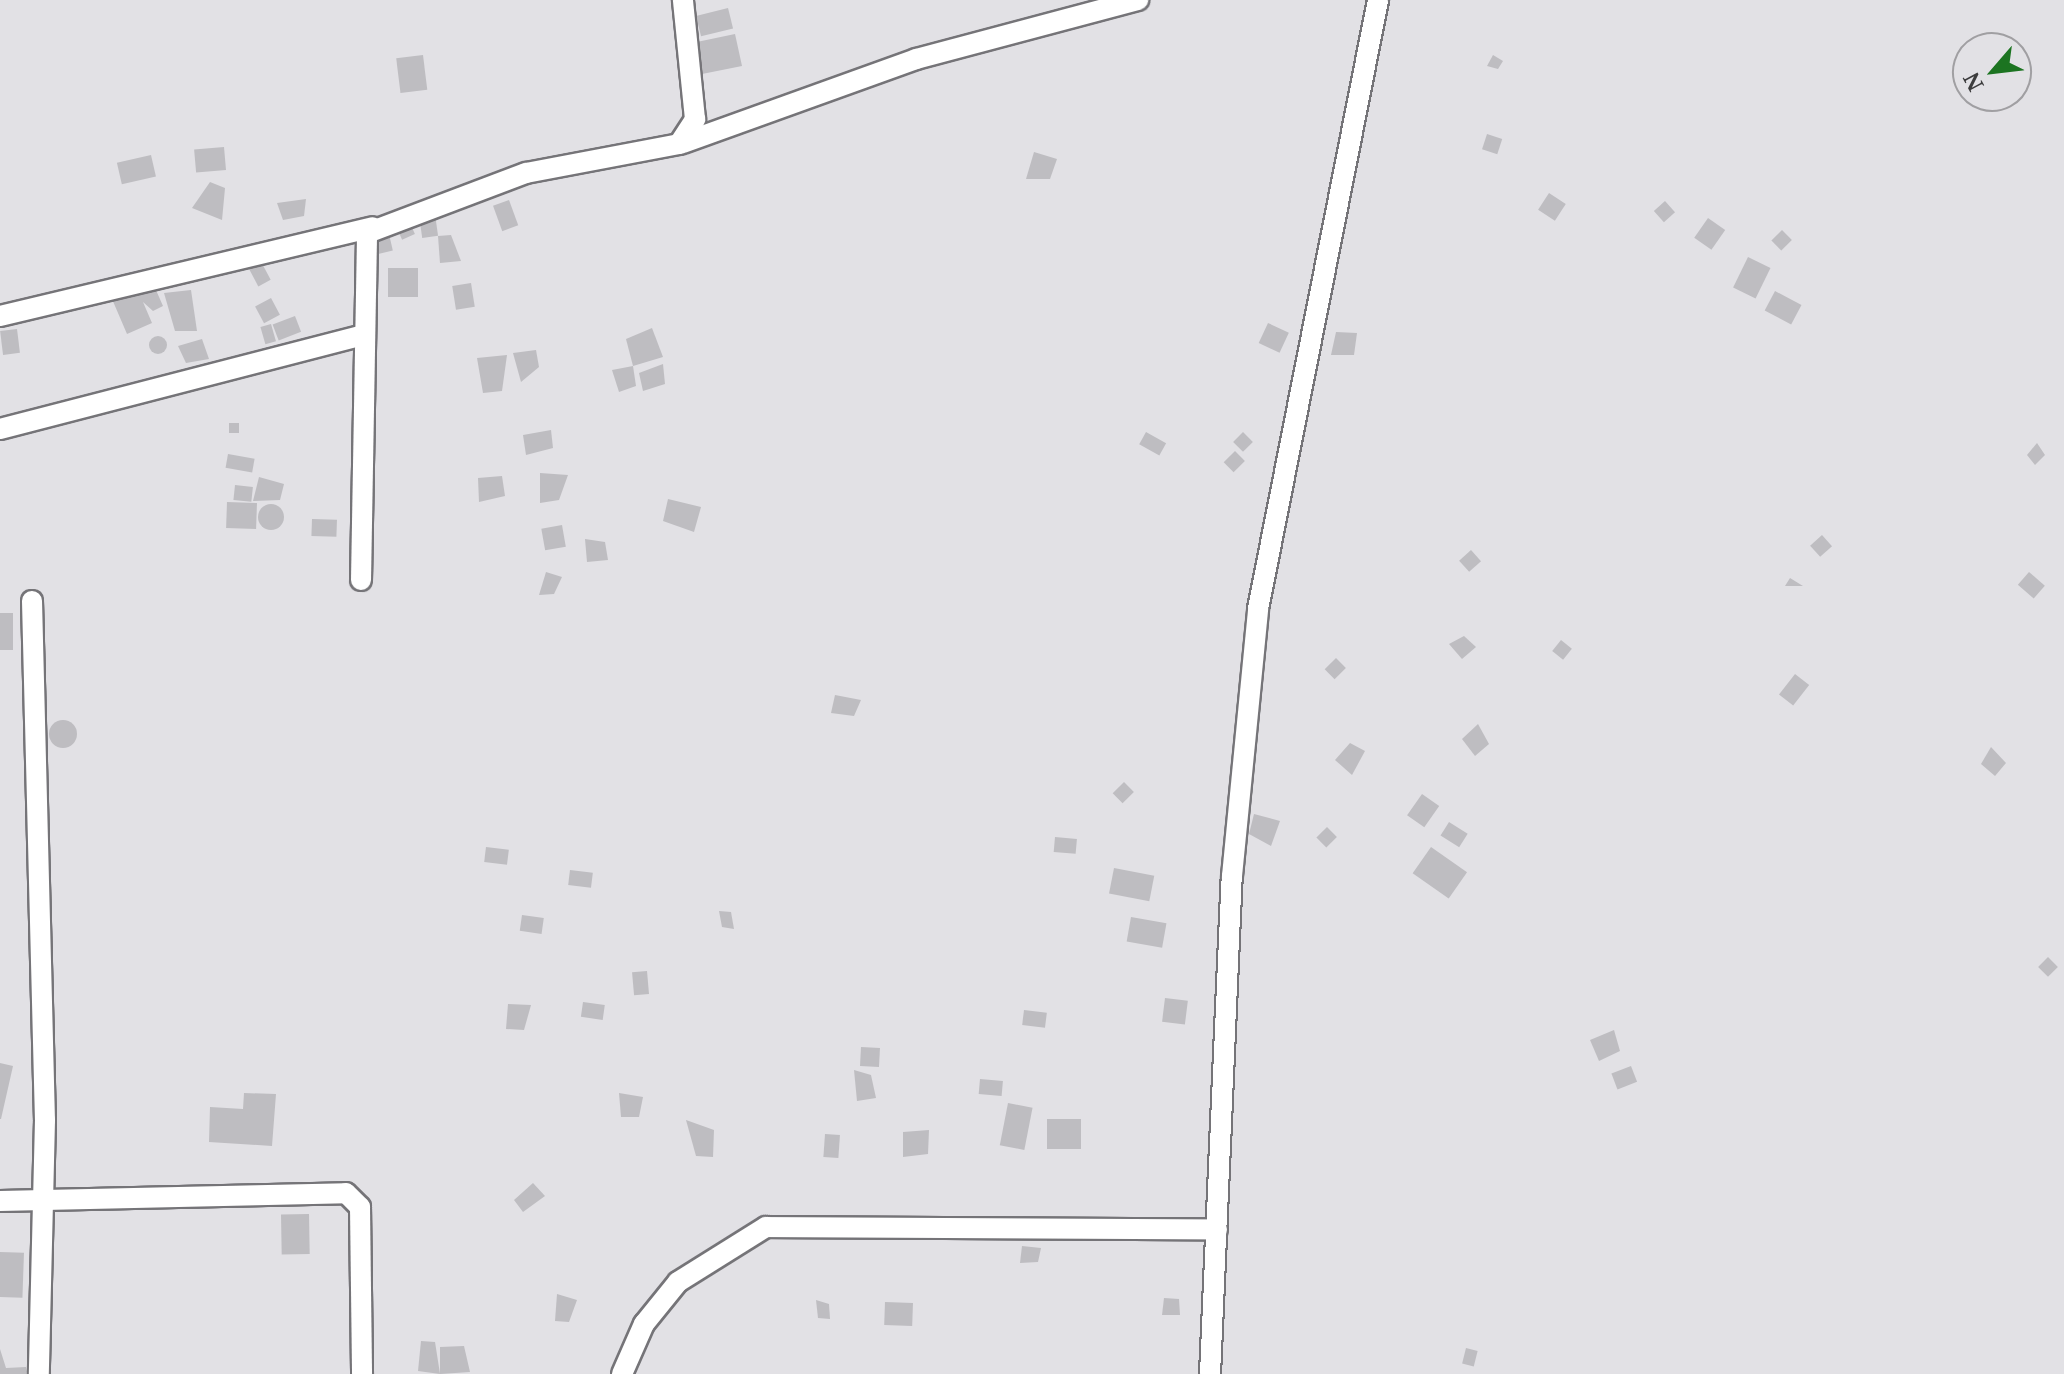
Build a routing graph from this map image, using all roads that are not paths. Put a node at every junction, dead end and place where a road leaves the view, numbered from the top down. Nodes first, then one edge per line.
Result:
1 (683, 0) edge
2 (1138, 0) edge
3 (1378, 0) edge
4 (679, 144) junction
5 (373, 227) junction
6 (0, 316) edge
7 (360, 336) junction
8 (0, 429) edge
9 (361, 580) dead end
10 (32, 601) dead end
11 (0, 1201) edge
12 (39, 1203) junction
13 (1217, 1229) junction
14 (39, 1374) edge
15 (362, 1374) edge
16 (622, 1374) edge
17 (1210, 1374) edge

1 - 4 street
2 - 4 street
3 - 13 street
4 - 5 street
5 - 6 street
5 - 7 street
7 - 8 street
7 - 9 street
10 - 12 street
11 - 12 street
12 - 14 street
12 - 15 street
13 - 16 street
13 - 17 street

